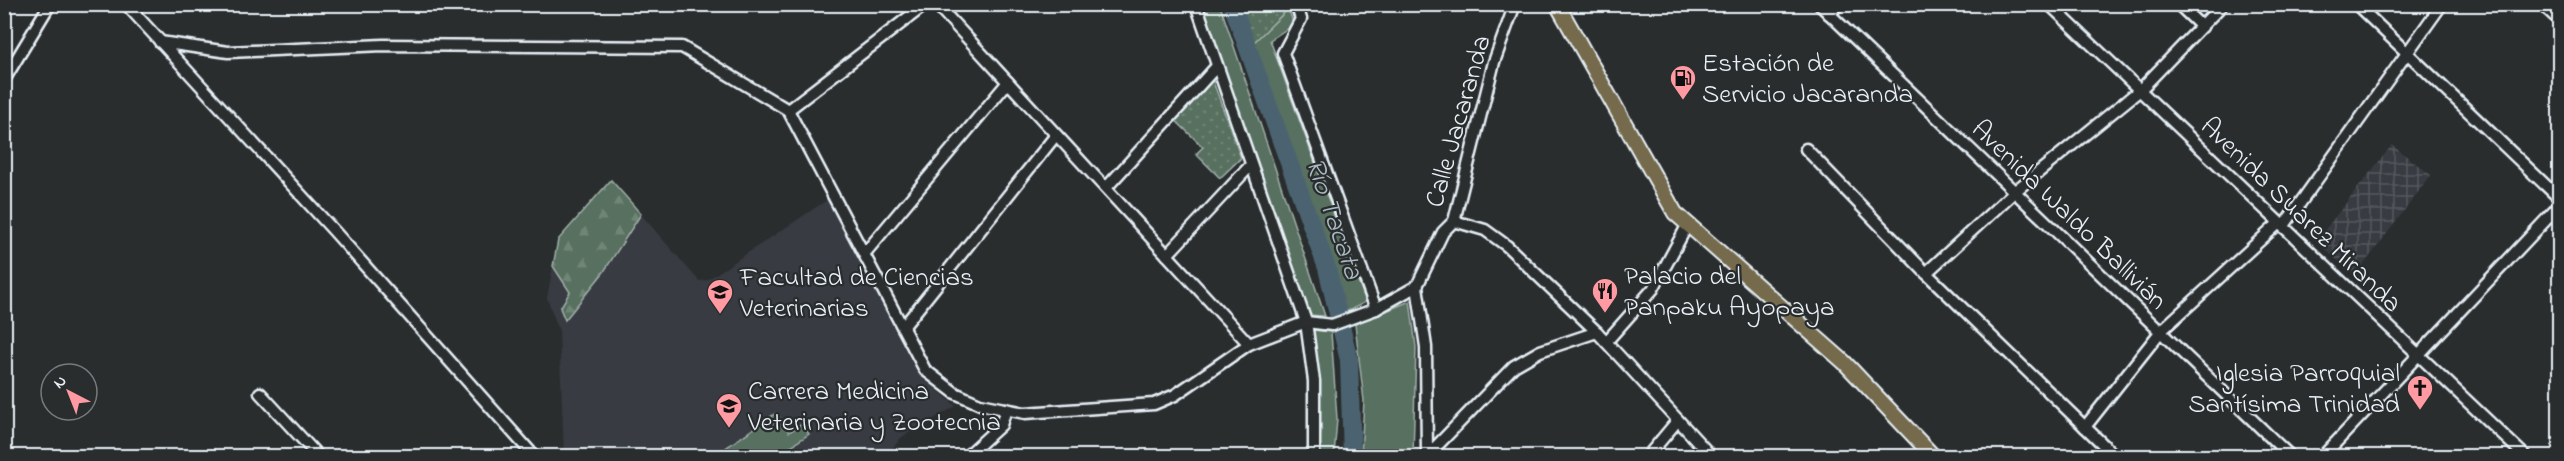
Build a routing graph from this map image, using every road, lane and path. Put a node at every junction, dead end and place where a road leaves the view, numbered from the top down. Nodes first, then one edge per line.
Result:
1 (50, 4) edge
2 (126, 4) edge
3 (926, 4) edge
4 (936, 4) edge
5 (1196, 4) edge
6 (1296, 4) edge
7 (1515, 4) edge
8 (1557, 4) edge
9 (1819, 4) edge
10 (1839, 4) edge
11 (2049, 4) edge
12 (2178, 4) edge
13 (2223, 4) edge
14 (2356, 4) edge
15 (2442, 4) edge
16 (2542, 4) edge
17 (1829, 14) junction
18 (2559, 21) edge
19 (2202, 27) junction
20 (160, 42) junction
21 (2408, 52) junction
22 (1217, 66) junction
23 (4, 80) edge
24 (1008, 82) junction
25 (2140, 90) junction
26 (788, 110) junction
27 (1056, 135) junction
28 (1806, 149) dead end
29 (1251, 165) junction
30 (1106, 188) junction
31 (2014, 192) junction
32 (2559, 199) edge
33 (2559, 205) edge
34 (1455, 222) junction
35 (1688, 224) junction
36 (2281, 225) junction
37 (865, 253) junction
38 (1167, 255) junction
39 (1926, 273) junction
40 (1417, 286) junction
41 (1376, 309) junction
42 (1306, 322) junction
43 (904, 326) junction
44 (2161, 331) junction
45 (1597, 332) junction
46 (1606, 342) junction
47 (1249, 344) junction
48 (2418, 356) junction
49 (260, 393) dead end
50 (1006, 409) junction
51 (1678, 420) junction
52 (2085, 427) junction
53 (318, 456) edge
54 (534, 456) edge
55 (967, 456) edge
56 (1314, 456) edge
57 (1427, 456) edge
58 (1648, 456) edge
59 (1711, 456) edge
60 (1933, 456) edge
61 (2115, 456) edge
62 (2290, 456) edge
63 (2323, 456) edge
64 (2525, 456) edge

1 - 23 street
2 - 20 street
3 - 26 street
4 - 24 street
5 - 22 street
6 - 41 street
7 - 34 street, Calle Jacaranda
8 - 35 main road
9 - 17 street, Avenida Waldo Ballivián
10 - 17 street
11 - 25 street, Avenida Suarez Miranda
12 - 19 street
13 - 19 street
14 - 21 street
15 - 21 street
16 - 18 street
17 - 31 street, Avenida Waldo Ballivián
19 - 25 street
20 - 26 street
20 - 54 street
21 - 32 street
21 - 36 street
22 - 29 street
22 - 30 street
24 - 27 street
24 - 37 street
25 - 31 street
25 - 36 street, Avenida Suarez Miranda
26 - 37 street
27 - 30 street
27 - 43 street
28 - 39 street
29 - 38 street
29 - 42 street
30 - 38 street
31 - 39 street
31 - 44 street, Avenida Waldo Ballivián
33 - 48 street
34 - 40 street, Calle Jacaranda
34 - 45 street
35 - 46 street
35 - 60 main road
36 - 44 street
36 - 48 street, Avenida Suarez Miranda
37 - 43 street
38 - 47 street
39 - 52 street
40 - 41 street
40 - 57 street
41 - 42 street
42 - 47 street
42 - 56 street
43 - 50 street
44 - 52 street
44 - 62 street, Avenida Waldo Ballivián
45 - 46 street
45 - 57 street
46 - 51 street
47 - 50 street
48 - 63 street
48 - 64 street, Avenida Suarez Miranda
49 - 53 street
50 - 55 street
51 - 58 street
51 - 59 street
52 - 61 street

